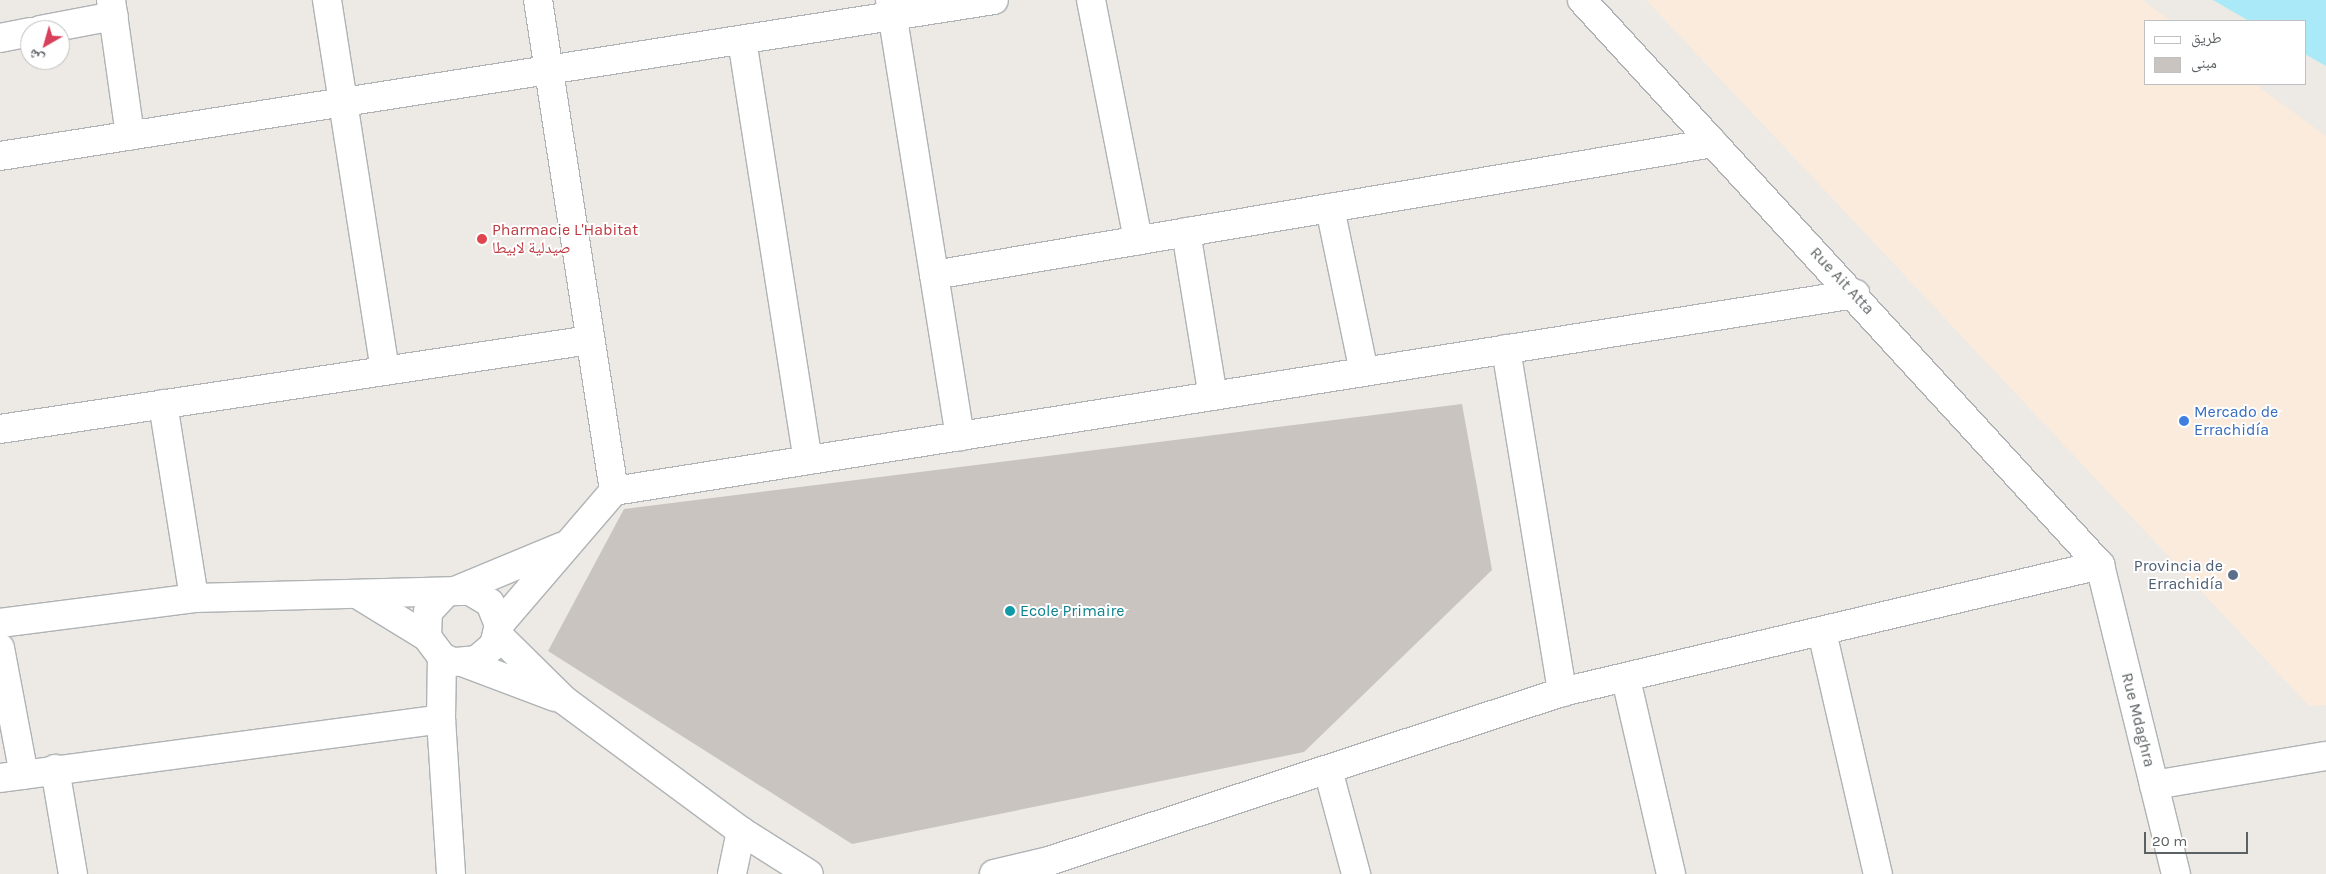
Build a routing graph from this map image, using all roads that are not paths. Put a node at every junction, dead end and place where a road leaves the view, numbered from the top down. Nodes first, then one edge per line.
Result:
1 (327, 0) edge
2 (538, 0) edge
3 (994, 0) edge
4 (1091, 0) edge
5 (1582, 0) edge
6 (112, 8) edge
7 (891, 8) edge
8 (70, 21) edge
9 (20, 34) edge
10 (0, 38) edge
11 (742, 40) junction
12 (549, 70) junction
13 (343, 102) junction
14 (130, 136) junction
15 (1713, 143) junction
16 (0, 156) edge
17 (1330, 208) junction
18 (1186, 232) junction
19 (1138, 240) junction
20 (934, 275) junction
21 (1855, 294) junction
22 (590, 340) junction
23 (1506, 349) junction
24 (385, 370) junction
25 (1364, 372) junction
26 (1213, 396) junction
27 (163, 404) junction
28 (0, 429) edge
29 (960, 436) junction
30 (808, 460) junction
31 (614, 491) junction
32 (564, 545) junction
33 (2100, 565) junction
34 (451, 592) junction
35 (360, 596) junction
36 (194, 598) junction
37 (0, 623) edge
38 (498, 630) junction
39 (1822, 632) junction
40 (0, 648) edge
41 (445, 653) junction
42 (1626, 679) junction
43 (1562, 692) junction
44 (564, 700) junction
45 (441, 719) junction
46 (2326, 756) edge
47 (55, 769) junction
48 (1328, 770) junction
49 (12, 776) edge
50 (2154, 785) junction
51 (740, 831) junction
52 (1019, 871) edge
53 (73, 874) edge
54 (451, 874) edge
55 (732, 874) edge
56 (809, 874) edge
57 (994, 874) edge
58 (1356, 874) edge
59 (1671, 874) edge
60 (1878, 874) edge
61 (2176, 874) edge

1 - 13 street
2 - 12 street
3 - 7 street
4 - 19 street
5 - 15 street, Rue Ait Atta
6 - 8 street
6 - 14 street
7 - 11 street
7 - 20 street
9 - 10 street
11 - 12 street
11 - 30 street
12 - 13 street
12 - 22 street
13 - 14 street
13 - 24 street
14 - 16 street
15 - 17 street
15 - 21 street, Rue Ait Atta
17 - 18 street
17 - 25 street
18 - 19 street
18 - 26 street
19 - 20 street
20 - 29 street
21 - 23 street
21 - 33 street, Rue Ait Atta
22 - 24 street
22 - 31 street
23 - 25 street
23 - 43 street
24 - 27 street
25 - 26 street
26 - 29 street
27 - 28 street
27 - 36 street
29 - 30 street
30 - 31 street
31 - 32 street
32 - 34 street
32 - 38 street
33 - 39 street
33 - 50 street, Rue Mdaghra
34 - 35 street
34 - 38 street
34 - 41 street
35 - 36 street
35 - 41 street
36 - 37 street
38 - 41 street
38 - 44 street
39 - 42 street
39 - 60 street
40 - 49 street
41 - 44 street
41 - 45 street
42 - 43 street
42 - 59 street
43 - 48 street
44 - 51 street
45 - 47 street
45 - 54 street
46 - 50 street
47 - 49 street
47 - 53 street
48 - 52 street
48 - 58 street
50 - 61 street, Rue Mdaghra
51 - 55 street
51 - 56 street
52 - 57 street

